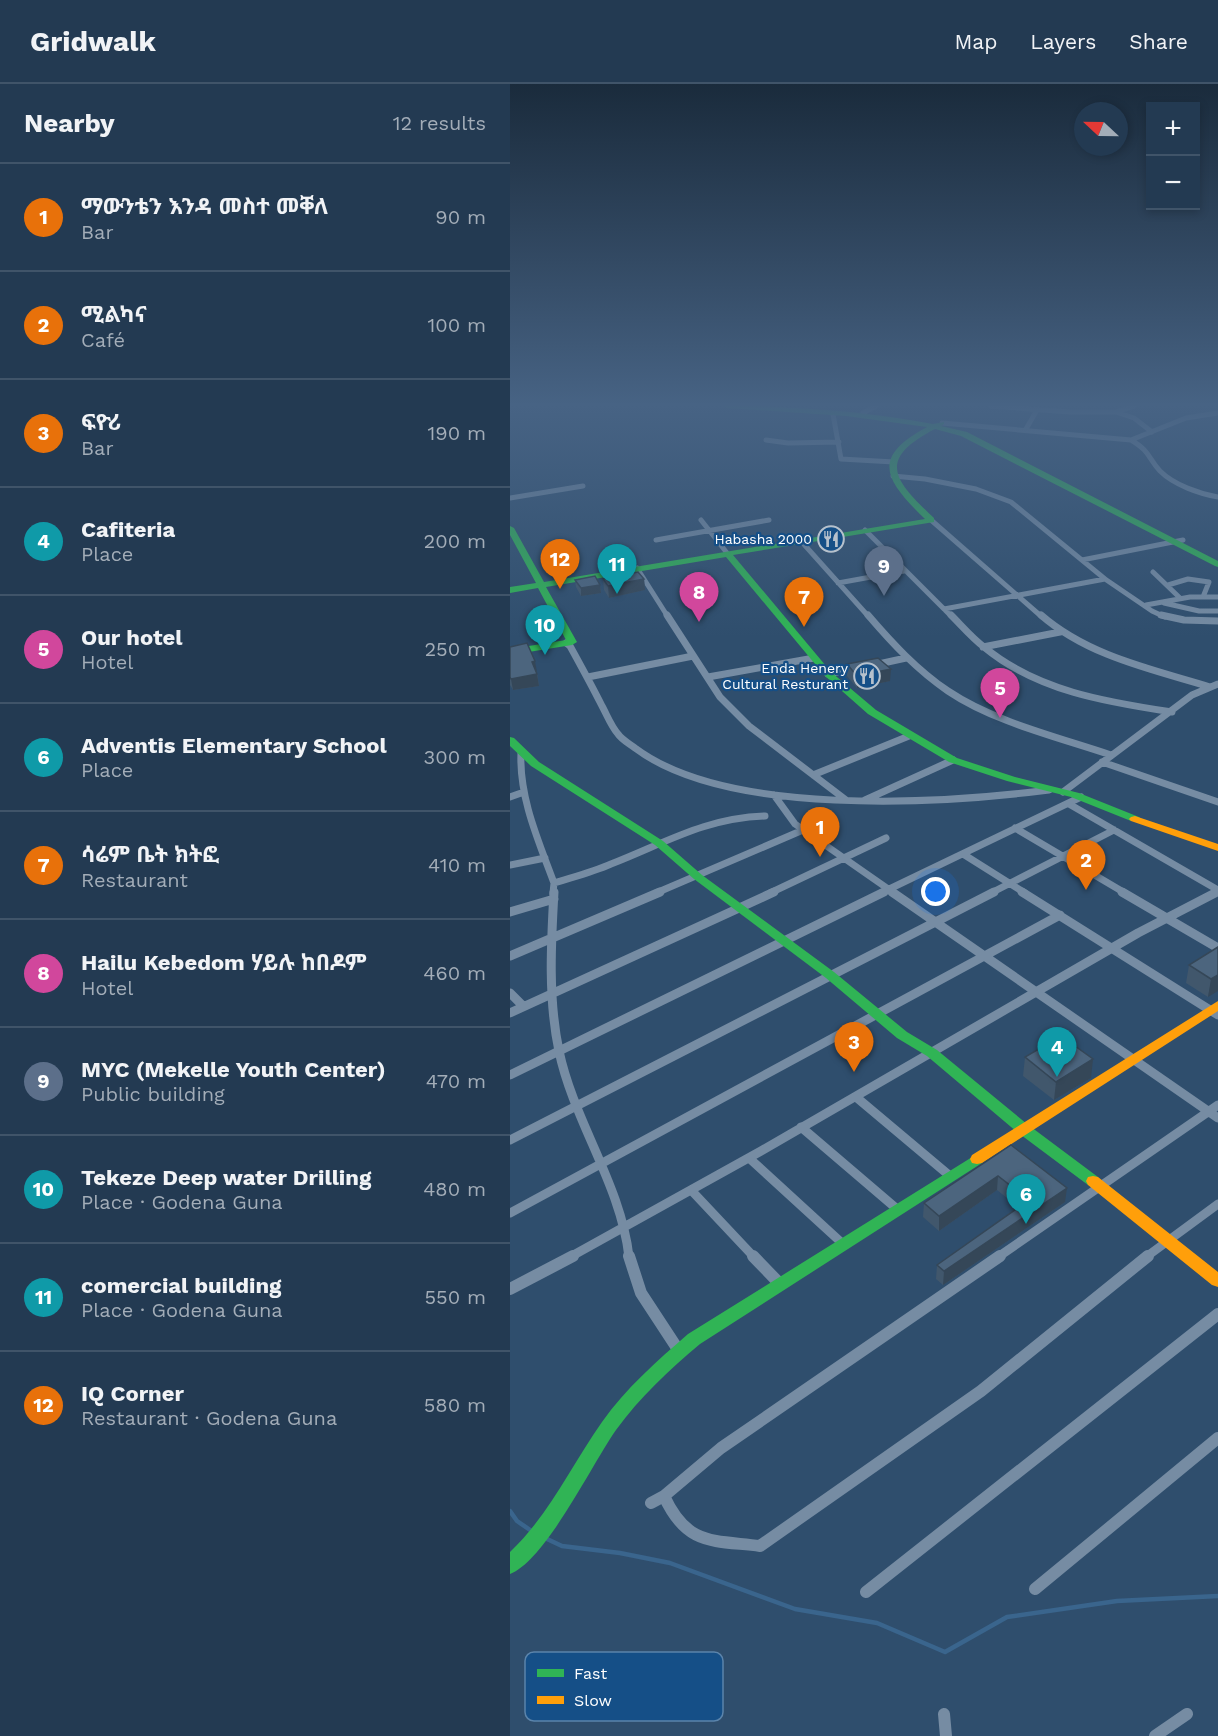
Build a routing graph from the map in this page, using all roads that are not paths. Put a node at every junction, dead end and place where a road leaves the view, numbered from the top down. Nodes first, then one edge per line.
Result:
1 (897, 483) edge
2 (946, 483) edge
3 (1064, 483) edge
4 (1179, 483) edge
5 (583, 486) dead end
6 (1218, 497) edge
7 (510, 498) edge
8 (701, 520) dead end
9 (769, 520) dead end
10 (931, 520) junction
11 (510, 528) edge
12 (710, 531) junction
13 (866, 531) junction
14 (656, 540) dead end
15 (801, 541) junction
16 (1178, 541) junction
17 (513, 547) edge
18 (727, 553) junction
19 (1218, 557) edge
20 (1082, 560) junction
21 (1218, 564) edge
22 (637, 568) junction
23 (904, 571) junction
24 (1153, 572) dead end
25 (1105, 579) junction
26 (838, 583) junction
27 (537, 585) junction
28 (1168, 585) junction
29 (510, 590) edge
30 (1019, 595) junction
31 (1203, 597) junction
32 (1218, 597) edge
33 (1180, 598) junction
34 (1163, 603) junction
35 (1146, 605) junction
36 (944, 609) junction
37 (1199, 611) junction
38 (1218, 611) edge
39 (1190, 620) junction
40 (1217, 622) edge
41 (1060, 632) junction
42 (568, 641) junction
43 (510, 646) edge
44 (983, 646) junction
45 (510, 652) edge
46 (693, 656) junction
47 (814, 658) junction
48 (906, 658) junction
49 (828, 674) junction
50 (588, 677) junction
51 (708, 677) junction
52 (1218, 684) edge
53 (1210, 687) junction
54 (1172, 712) junction
55 (909, 736) junction
56 (510, 740) edge
57 (522, 753) junction
58 (1111, 755) junction
59 (953, 760) junction
60 (1102, 762) junction
61 (813, 775) junction
62 (1049, 790) junction
63 (524, 792) junction
64 (1064, 792) junction
65 (774, 795) junction
66 (510, 797) edge
67 (1081, 798) junction
68 (847, 801) junction
69 (862, 801) junction
70 (1218, 802) edge
71 (1069, 804) junction
72 (765, 816) dead end
73 (1015, 828) junction
74 (803, 830) junction
75 (1114, 830) junction
76 (886, 838) dead end
77 (659, 843) junction
78 (1218, 848) edge
79 (963, 854) junction
80 (1063, 856) junction
81 (843, 857) junction
82 (545, 858) junction
83 (510, 865) edge
84 (698, 877) junction
85 (554, 883) junction
86 (1010, 883) junction
87 (889, 889) junction
88 (1218, 891) edge
89 (554, 899) junction
90 (739, 908) junction
91 (510, 912) edge
92 (1060, 915) junction
93 (1166, 916) junction
94 (933, 921) junction
95 (551, 938) junction
96 (783, 940) junction
97 (1218, 948) edge
98 (1114, 949) junction
99 (510, 956) edge
100 (985, 956) junction
101 (830, 975) junction
102 (1038, 992) junction
103 (510, 993) edge
104 (552, 994) junction
105 (523, 1006) junction
106 (1216, 1010) edge
107 (510, 1013) edge
108 (877, 1013) junction
109 (559, 1051) junction
110 (932, 1053) junction
111 (1133, 1058) junction
112 (510, 1075) edge
113 (856, 1097) junction
114 (577, 1105) junction
115 (1218, 1105) edge
116 (1208, 1111) junction
117 (1218, 1118) edge
118 (801, 1127) junction
119 (1022, 1128) junction
120 (510, 1140) edge
121 (749, 1158) junction
122 (600, 1163) junction
123 (950, 1176) junction
124 (1101, 1187) junction
125 (691, 1190) junction
126 (1218, 1204) edge
127 (897, 1209) junction
128 (510, 1213) edge
129 (626, 1228) junction
130 (1167, 1240) junction
131 (843, 1244) junction
132 (1218, 1281) edge
133 (779, 1283) junction
134 (510, 1289) edge
135 (1218, 1314) edge
136 (679, 1351) junction
137 (1218, 1438) edge
138 (664, 1496) junction
139 (651, 1503) dead end
140 (510, 1565) edge
141 (1035, 1589) dead end
142 (866, 1592) dead end
143 (944, 1714) dead end
144 (1188, 1714) dead end
145 (946, 1736) edge
146 (1155, 1736) edge

1 - 10 street
2 - 20 street
3 - 16 street
4 - 6 street
5 - 7 street
8 - 12 street
9 - 12 street
10 - 13 street
10 - 30 street
11 - 17 street
12 - 14 street
12 - 18 street
13 - 15 street
13 - 23 street
15 - 18 street
15 - 26 street
16 - 19 street
16 - 20 street
16 - 21 street
17 - 27 street
18 - 22 street
18 - 47 street
20 - 25 street
22 - 27 street
22 - 46 street
23 - 26 street
23 - 36 street
24 - 28 street
25 - 30 street
25 - 35 street
26 - 48 street
27 - 29 street
27 - 42 street
28 - 31 street
28 - 33 street
30 - 36 street
30 - 41 street
31 - 32 street
31 - 33 street
33 - 34 street
34 - 35 street
34 - 37 street
35 - 39 street
36 - 44 street
37 - 38 street
37 - 39 street
39 - 40 street
41 - 44 street
41 - 53 street
42 - 43 street
42 - 45 street
42 - 50 street
44 - 54 street
46 - 50 street
46 - 51 street
47 - 49 street
47 - 51 street
48 - 49 street
48 - 58 street
49 - 55 street
50 - 65 street
51 - 61 street
52 - 53 street
53 - 54 street
54 - 58 street
55 - 59 street
55 - 61 street
56 - 57 street
57 - 63 street
57 - 77 street
58 - 60 street
59 - 62 street
59 - 69 street
60 - 64 street
60 - 70 street
61 - 68 street
62 - 64 street
62 - 69 street
63 - 66 street
63 - 82 street
64 - 67 street
65 - 68 street
65 - 74 street
67 - 71 street
67 - 78 street
68 - 69 street
71 - 73 street
71 - 75 street
72 - 77 street
73 - 79 street
73 - 80 street
74 - 81 street
74 - 84 street
75 - 80 street
75 - 88 street
76 - 81 street
77 - 84 street
77 - 85 street
79 - 86 street
79 - 87 street
80 - 86 street
80 - 93 street
81 - 87 street
81 - 90 street
82 - 83 street
82 - 85 street
84 - 90 street
84 - 95 street
85 - 89 street
86 - 92 street
86 - 94 street
87 - 94 street
87 - 96 street
88 - 93 street
89 - 91 street
89 - 95 street
90 - 96 street
90 - 104 street
92 - 98 street
92 - 100 street
93 - 97 street
93 - 98 street
94 - 100 street
94 - 101 street
95 - 99 street
95 - 104 street
96 - 101 street
96 - 109 street
98 - 102 street
98 - 106 street
100 - 102 street
100 - 108 street
101 - 108 street
101 - 114 street
102 - 110 street
102 - 111 street
103 - 105 street
104 - 105 street
104 - 109 street
105 - 107 street
106 - 111 street
108 - 110 street
108 - 122 street
109 - 112 street
109 - 114 street
110 - 113 street
110 - 119 street
111 - 116 street
111 - 119 street
113 - 118 street
113 - 123 street
114 - 120 street
114 - 122 street
115 - 116 street
116 - 117 street
116 - 124 street
118 - 121 street
118 - 127 street
119 - 123 street
119 - 124 street
121 - 125 street
121 - 131 street
122 - 128 street
122 - 129 street
123 - 127 street
124 - 130 street
124 - 138 street
125 - 129 street
125 - 133 street
126 - 130 street
127 - 131 street
129 - 134 street
129 - 136 street
130 - 132 street
130 - 138 street
131 - 133 street
133 - 136 street
135 - 142 street
136 - 140 street
137 - 141 street
138 - 139 street
143 - 145 street
144 - 146 street

